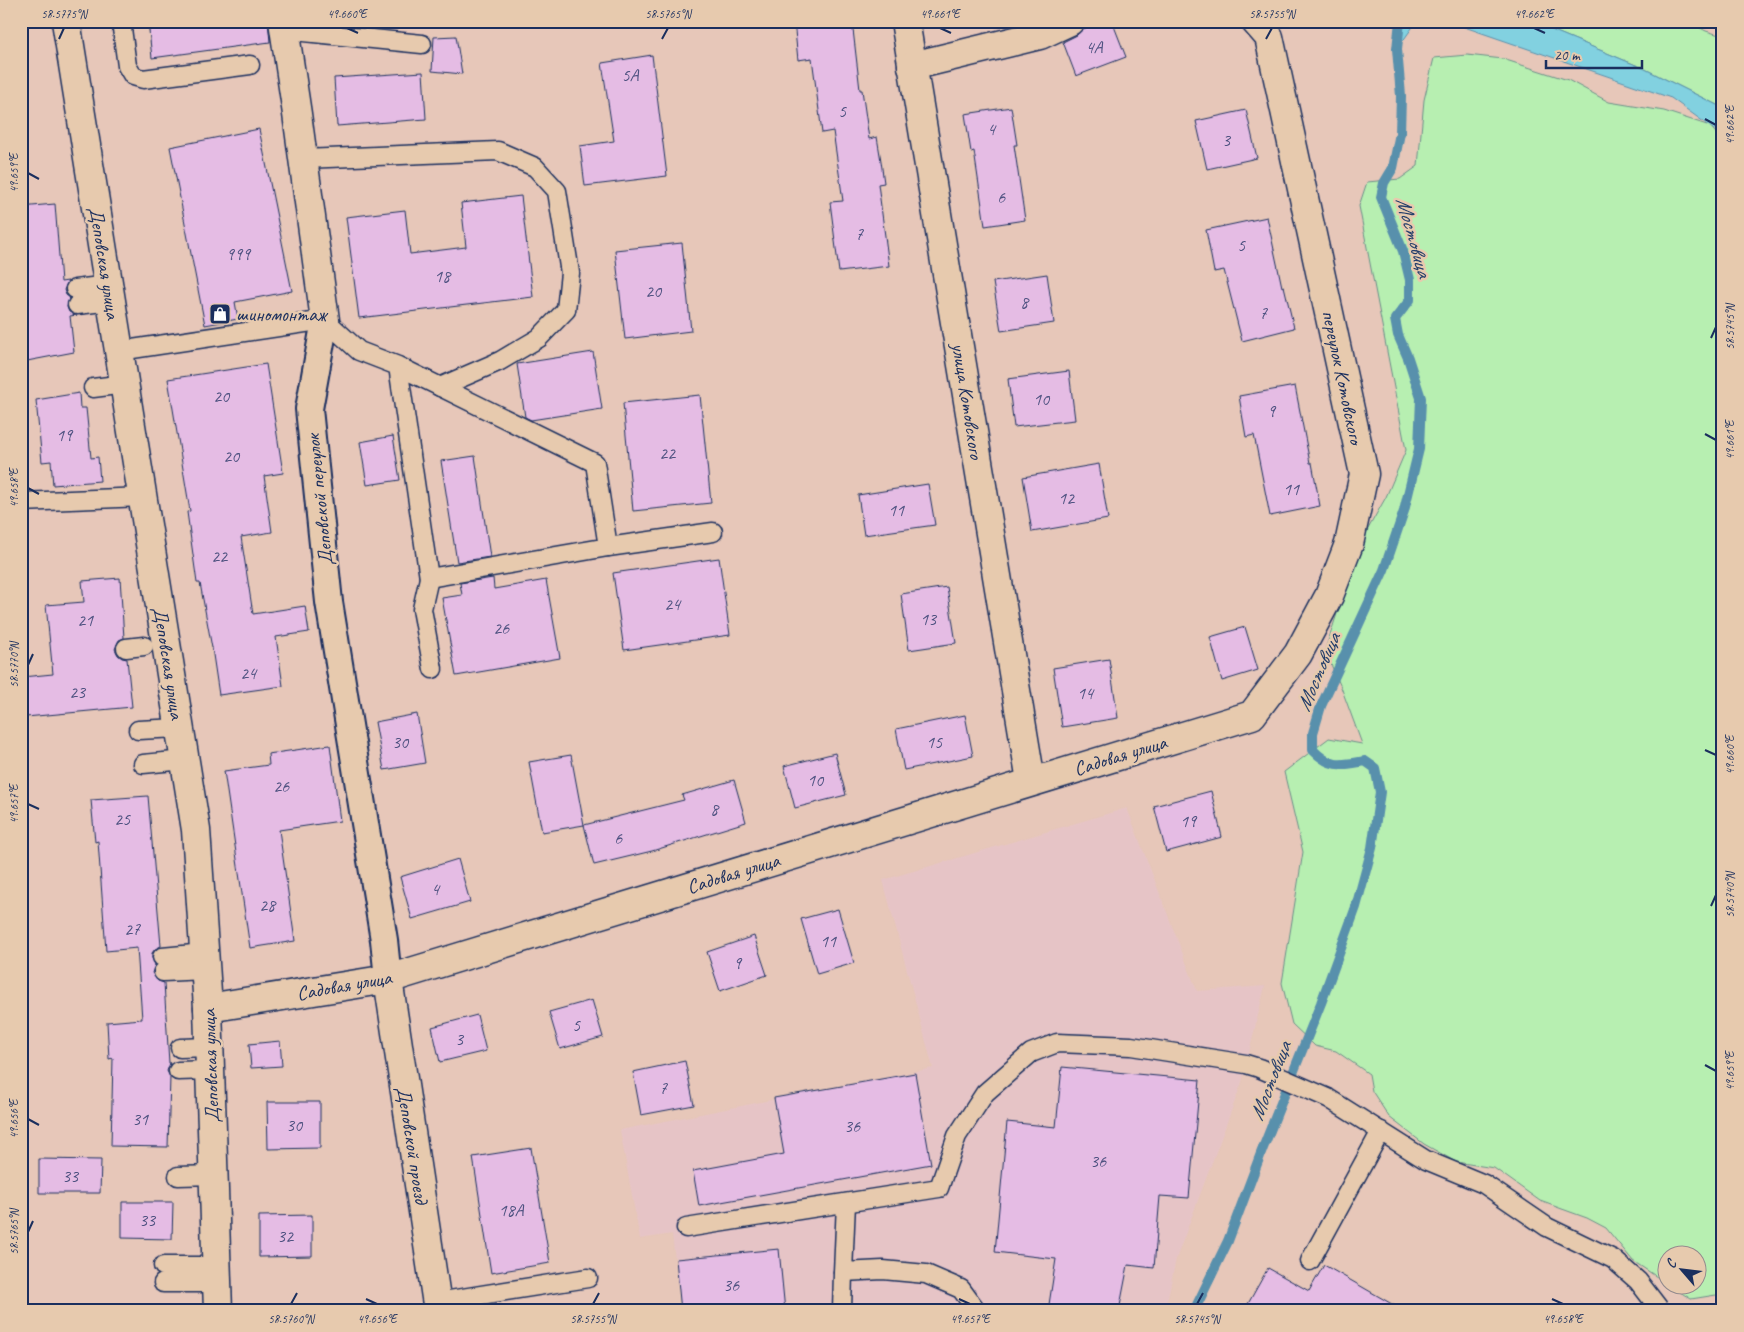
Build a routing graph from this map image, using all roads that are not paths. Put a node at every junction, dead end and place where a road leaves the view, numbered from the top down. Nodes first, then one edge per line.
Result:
1 (66, 21) edge
2 (121, 21) edge
3 (905, 21) edge
4 (1070, 21) edge
5 (1255, 21) edge
6 (284, 25) edge
7 (422, 44) dead end
8 (250, 65) dead end
9 (912, 66) junction
10 (304, 159) junction
11 (110, 293) junction
12 (76, 297) dead end
13 (325, 320) junction
14 (119, 351) junction
15 (398, 366) junction
16 (125, 384) junction
17 (440, 387) junction
18 (93, 388) dead end
19 (143, 497) junction
20 (21, 502) edge
21 (713, 532) dead end
22 (608, 547) junction
23 (428, 578) junction
24 (144, 646) dead end
25 (126, 648) dead end
26 (433, 669) dead end
27 (1252, 715) joint
28 (179, 728) junction
29 (138, 730) dead end
30 (185, 760) junction
31 (143, 764) dead end
32 (1031, 782) junction
33 (205, 962) junction
34 (163, 965) dead end
35 (388, 979) junction
36 (208, 1008) junction
37 (180, 1048) dead end
38 (210, 1058) junction
39 (178, 1071) dead end
40 (1381, 1131) junction
41 (214, 1175) junction
42 (178, 1176) dead end
43 (846, 1203) junction
44 (686, 1228) dead end
45 (1310, 1261) dead end
46 (843, 1272) junction
47 (163, 1274) dead end
48 (217, 1274) junction
49 (588, 1278) dead end
50 (437, 1306) edge
51 (218, 1311) edge
52 (842, 1311) edge
53 (978, 1311) edge
54 (1661, 1311) edge

1 - 11 street, Деповская улица
2 - 8 lane
3 - 9 street, улица Котовского
4 - 9 street
5 - 27 street, переулок Котовского
6 - 7 lane
6 - 10 street, Деповской переулок
9 - 32 street, улица Котовского
10 - 13 street, Деповской переулок
10 - 17 lane
11 - 12 lane
11 - 14 street, Деповская улица
13 - 14 lane
13 - 15 lane
13 - 35 street, Деповской переулок
14 - 16 street, Деповская улица
15 - 17 lane
15 - 23 lane
16 - 18 lane
16 - 19 street, Деповская улица
17 - 22 lane
19 - 20 lane
19 - 28 street, Деповская улица
21 - 22 lane
22 - 23 lane
23 - 26 lane
24 - 25 lane
27 - 32 street, Садовая улица
28 - 29 lane
28 - 30 street, Деповская улица
30 - 31 lane
30 - 33 street, Деповская улица
32 - 35 street, Садовая улица
33 - 34 lane
33 - 36 street, Деповская улица
35 - 36 street, Садовая улица
35 - 50 street, Деповской проезд
36 - 38 street, Деповская улица
37 - 38 lane
38 - 39 lane
38 - 41 street, Деповская улица
40 - 43 lane
40 - 45 lane
40 - 54 lane
41 - 42 lane
41 - 48 street, Деповская улица
43 - 44 lane
43 - 46 lane
46 - 52 lane
46 - 53 lane
47 - 48 lane
48 - 51 street, Деповская улица
49 - 50 lane

